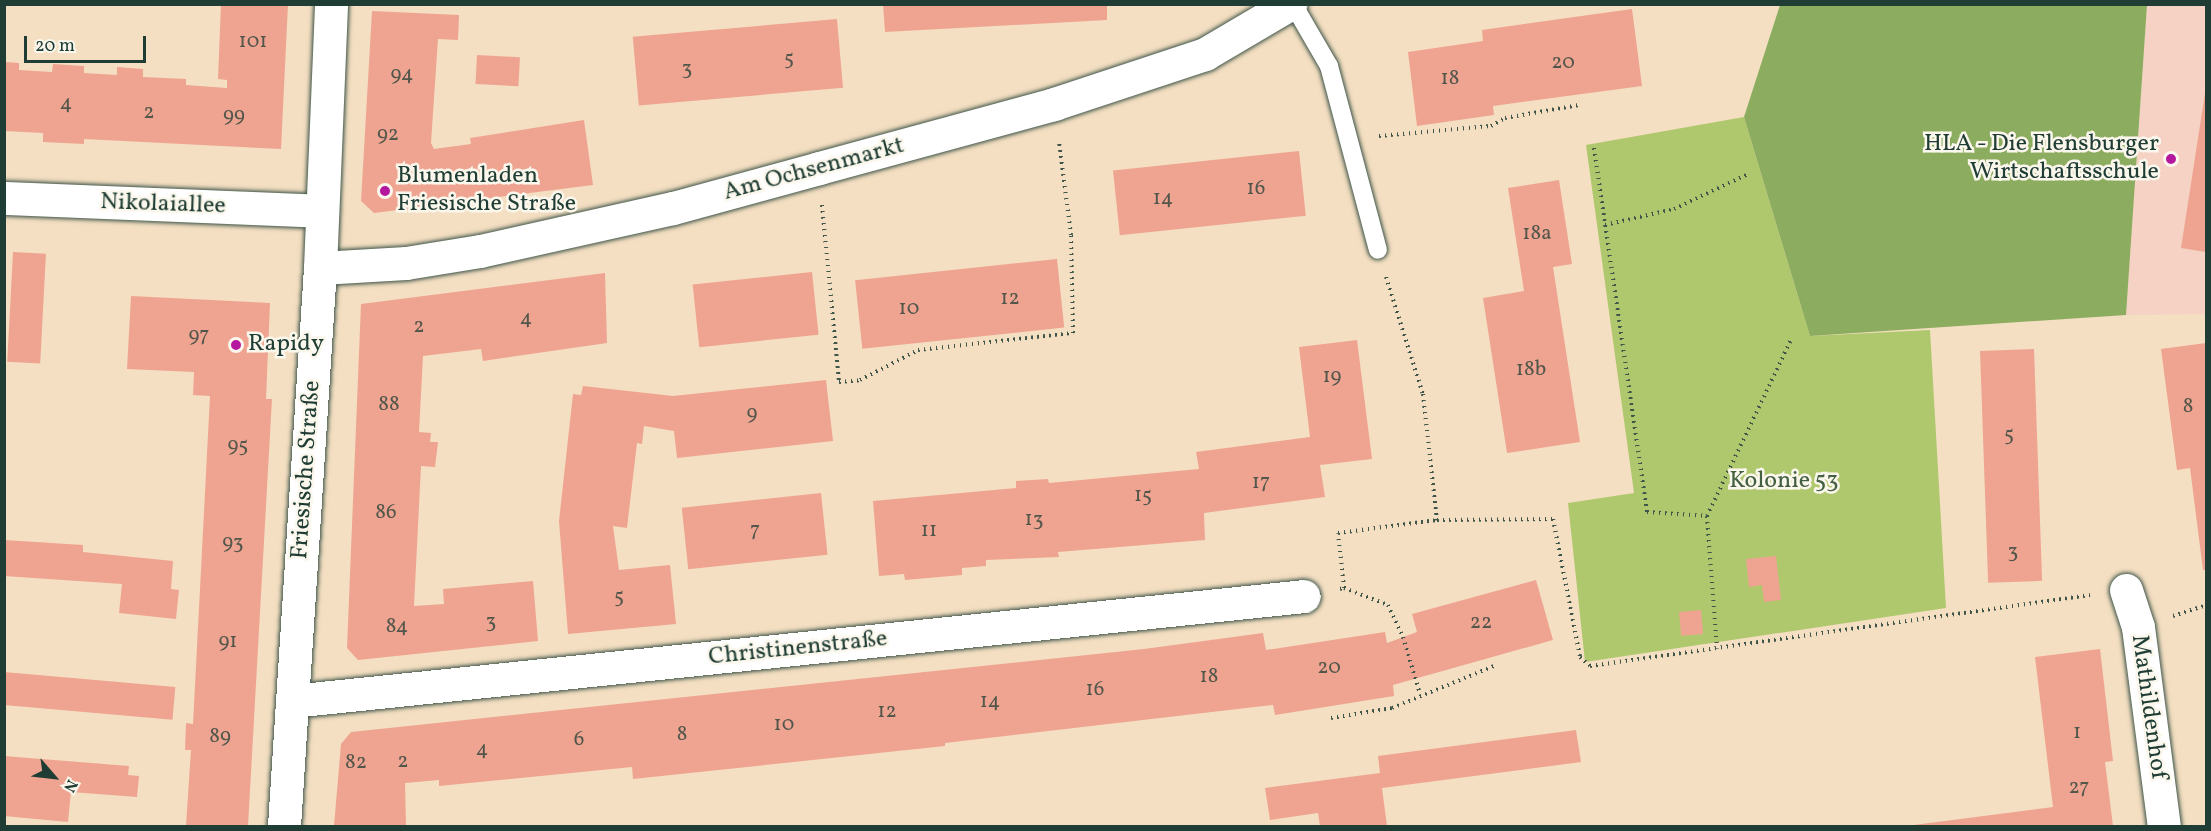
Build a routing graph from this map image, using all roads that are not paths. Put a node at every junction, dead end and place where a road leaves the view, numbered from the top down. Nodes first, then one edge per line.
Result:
1 (331, 4) edge
2 (1291, 4) edge
3 (4, 198) edge
4 (322, 211) junction
5 (1378, 250) road end
6 (320, 268) junction
7 (2126, 590) road end
8 (1304, 596) road end
9 (292, 701) junction
10 (284, 826) edge
11 (2164, 826) edge

1 - 4 street, Friesische Straße
2 - 5 lane
2 - 6 street, Am Ochsenmarkt
3 - 4 street, Nikolaiallee
4 - 6 street, Friesische Straße
6 - 9 street, Friesische Straße
7 - 11 street, Mathildenhof
8 - 9 street, Christinenstraße
9 - 10 street, Friesische Straße

